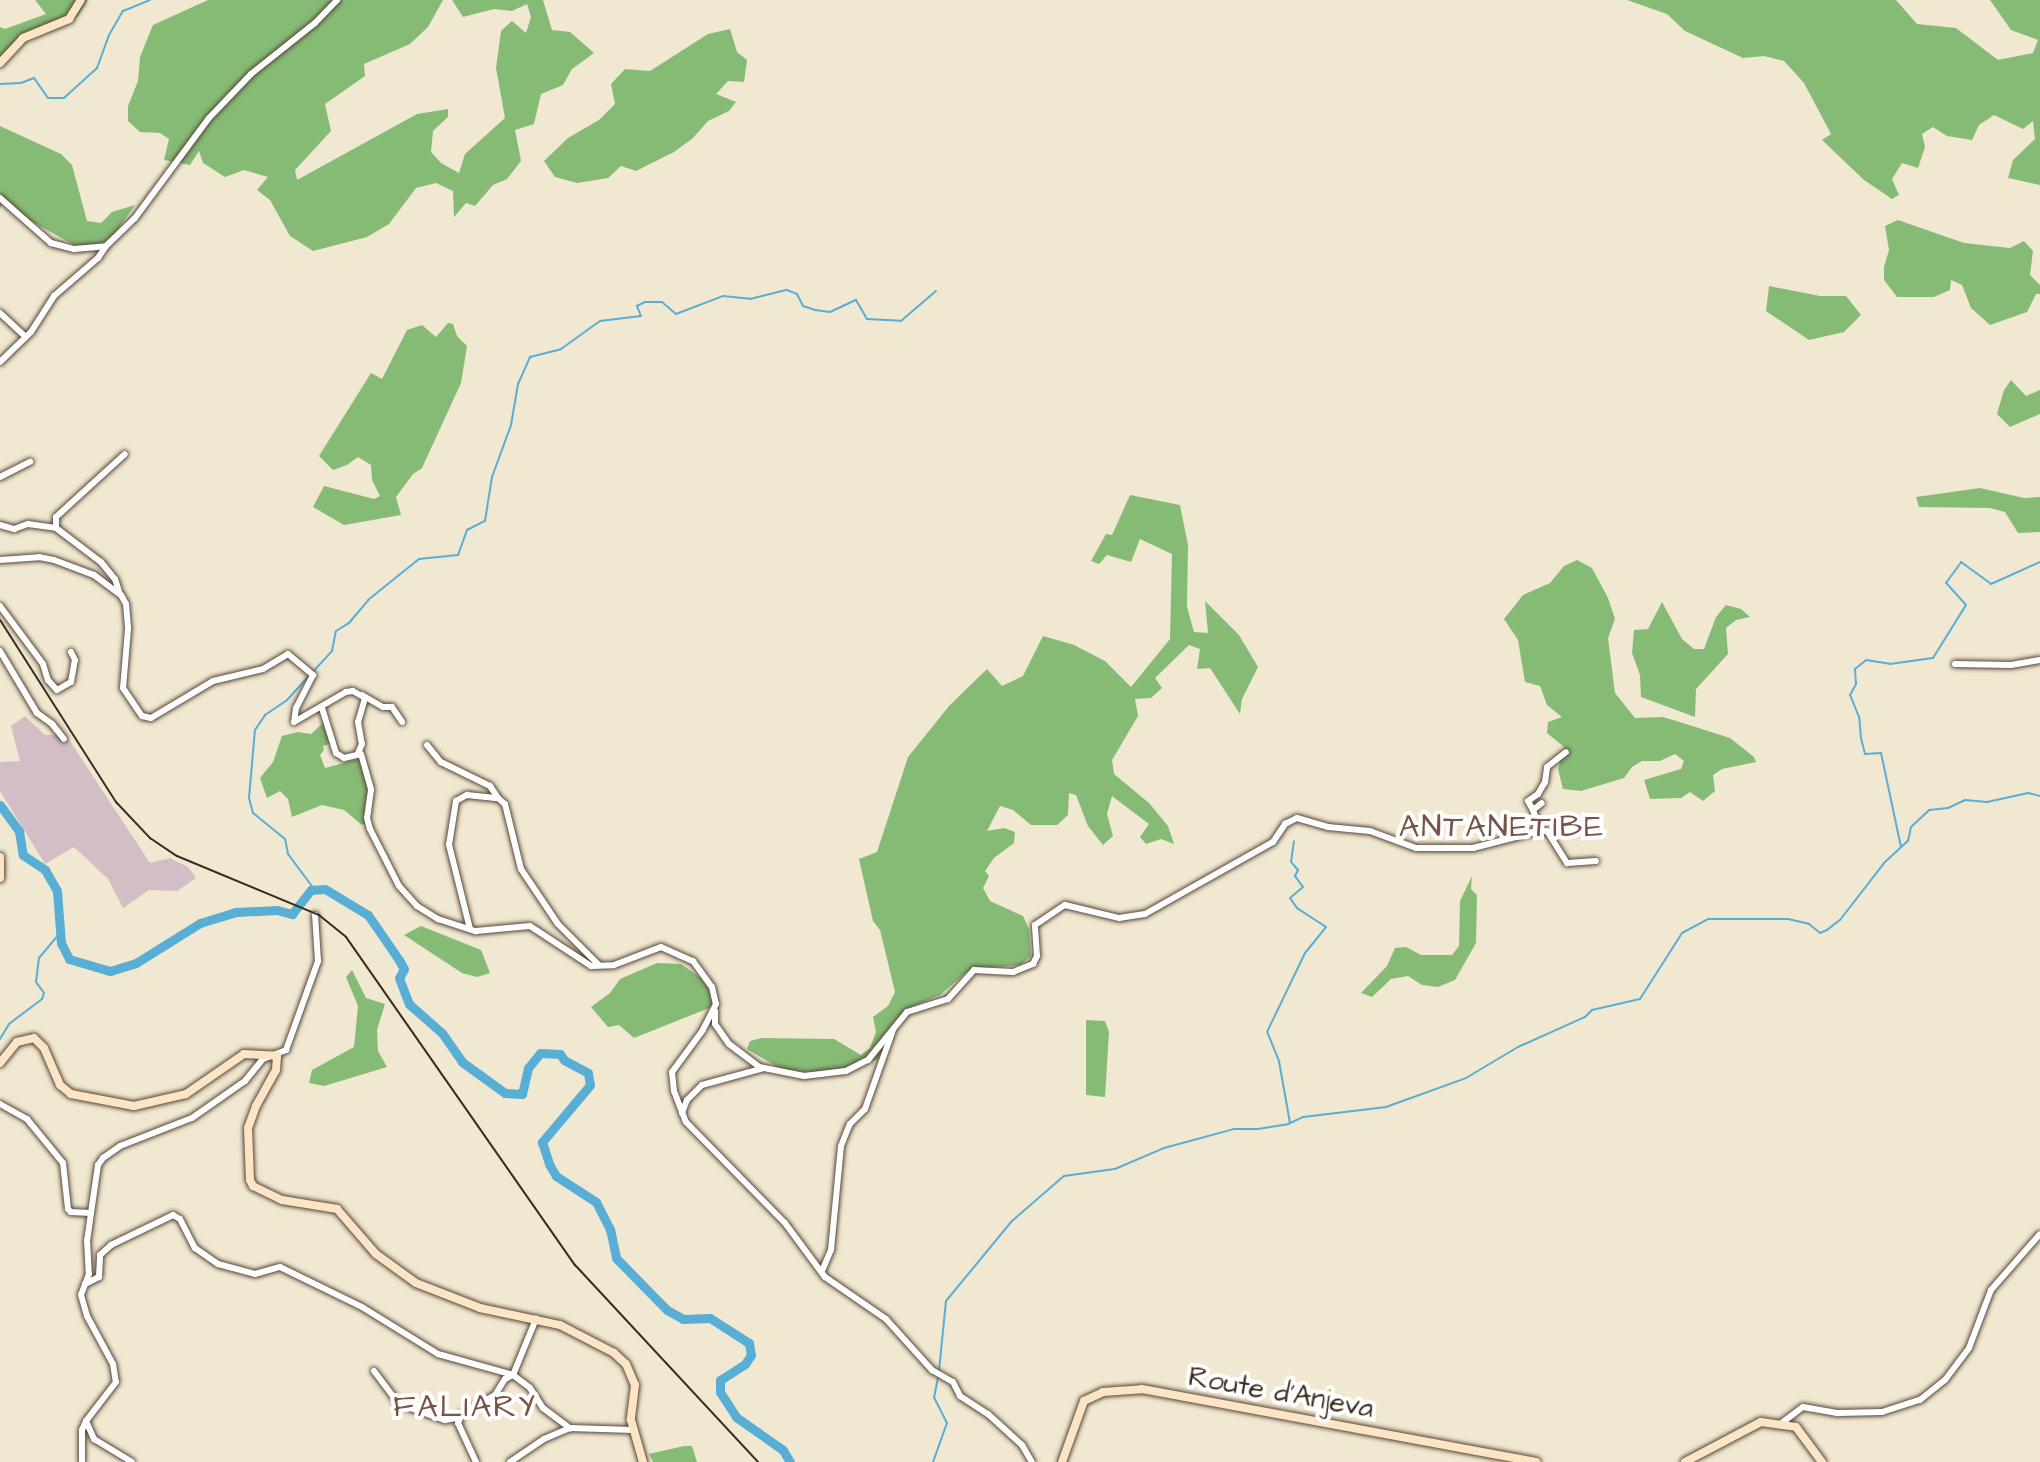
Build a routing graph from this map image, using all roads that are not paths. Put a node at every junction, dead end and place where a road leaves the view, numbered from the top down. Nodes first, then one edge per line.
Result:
1 (81, 0) edge
2 (337, 0) edge
3 (0, 63) edge
4 (0, 198) edge
5 (106, 246) junction
6 (0, 313) edge
7 (26, 337) junction
8 (0, 362) edge
9 (125, 454) dead end
10 (30, 462) dead end
11 (0, 477) edge
12 (0, 525) edge
13 (56, 528) junction
14 (0, 560) edge
15 (121, 595) junction
16 (0, 606) edge
17 (0, 651) edge
18 (71, 652) dead end
19 (2040, 660) edge
20 (1955, 664) dead end
21 (362, 695) junction
22 (322, 708) junction
23 (402, 722) dead end
24 (64, 739) dead end
25 (427, 745) dead end
26 (1566, 752) dead end
27 (358, 753) junction
28 (498, 798) junction
29 (1542, 803) dead end
30 (1533, 810) junction
31 (1535, 832) junction
32 (0, 857) edge
33 (1596, 861) dead end
34 (0, 878) edge
35 (315, 915) dead end
36 (470, 929) junction
37 (603, 967) junction
38 (715, 1011) junction
39 (896, 1023) junction
40 (277, 1056) junction
41 (0, 1063) edge
42 (764, 1068) junction
43 (0, 1104) edge
44 (682, 1113) junction
45 (91, 1213) junction
46 (2040, 1234) edge
47 (822, 1271) junction
48 (85, 1284) junction
49 (536, 1319) junction
50 (374, 1371) dead end
51 (513, 1375) junction
52 (462, 1414) junction
53 (86, 1421) junction
54 (1779, 1425) junction
55 (570, 1428) junction
56 (633, 1430) junction
57 (83, 1462) edge
58 (132, 1462) edge
59 (476, 1462) edge
60 (510, 1462) edge
61 (643, 1462) edge
62 (1032, 1462) edge
63 (1062, 1462) edge
64 (1536, 1462) edge
65 (1685, 1462) edge
66 (1822, 1462) edge

1 - 3 street
2 - 5 street
4 - 5 street
5 - 7 street
6 - 7 street
7 - 8 street
9 - 13 street
10 - 11 street
12 - 13 street
13 - 15 street
14 - 15 street
15 - 22 street
16 - 18 street
17 - 24 street
19 - 20 street
21 - 22 street
21 - 23 street
21 - 27 street
22 - 27 street
25 - 28 street
26 - 30 street
27 - 36 street
28 - 36 street
28 - 37 street
29 - 30 street
30 - 31 street
31 - 33 street
31 - 39 street
32 - 34 street
35 - 40 street
36 - 37 street
37 - 38 street
38 - 42 street
38 - 44 street
39 - 42 street
39 - 47 street
40 - 41 street
40 - 45 street
40 - 49 street
42 - 44 street
43 - 45 street
44 - 47 street
45 - 48 street
46 - 54 street
47 - 62 street
48 - 51 street
48 - 53 street
49 - 51 street
49 - 56 street
50 - 52 street
51 - 52 street
51 - 55 street
52 - 59 street
53 - 57 street
53 - 58 street
54 - 65 street
54 - 66 street
55 - 56 street
55 - 60 street
56 - 61 street
63 - 64 street, Route d'Anjeva

